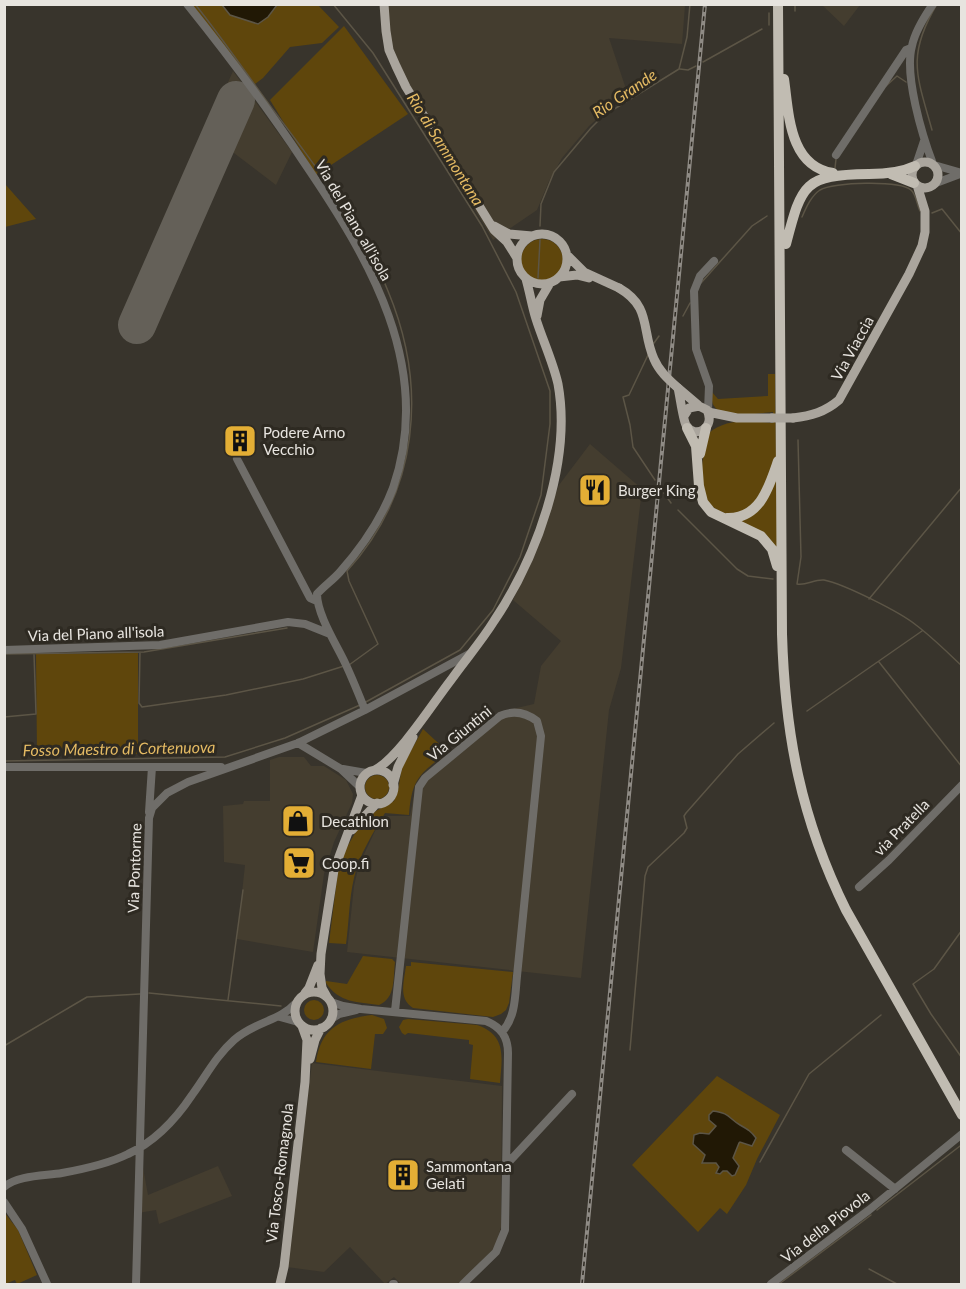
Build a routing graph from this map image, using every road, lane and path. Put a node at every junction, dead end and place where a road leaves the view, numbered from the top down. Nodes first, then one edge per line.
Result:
1 (187, 4) edge
2 (384, 4) edge
3 (778, 4) edge
4 (784, 4) edge
5 (933, 4) edge
6 (911, 48) junction
7 (784, 79) junction
8 (924, 139) junction
9 (836, 155) dead end
10 (933, 164) junction
11 (915, 165) junction
12 (962, 173) edge
13 (839, 174) junction
14 (888, 174) junction
15 (915, 184) junction
16 (935, 184) junction
17 (925, 211) junction
18 (491, 224) junction
19 (532, 236) junction
20 (786, 244) junction
21 (567, 255) junction
22 (517, 258) junction
23 (714, 261) dead end
24 (559, 277) junction
25 (526, 279) junction
26 (600, 280) junction
27 (550, 283) junction
28 (537, 322) junction
29 (678, 388) junction
30 (709, 393) junction
31 (698, 405) junction
32 (708, 412) junction
33 (684, 416) junction
34 (737, 418) junction
35 (687, 428) junction
36 (706, 428) junction
37 (781, 452) junction
38 (237, 459) dead end
39 (698, 469) junction
40 (724, 518) junction
41 (782, 596) junction
42 (317, 601) junction
43 (330, 634) junction
44 (4, 650) edge
45 (470, 654) junction
46 (364, 706) junction
47 (420, 721) junction
48 (297, 743) junction
49 (4, 767) edge
50 (152, 767) junction
51 (228, 767) junction
52 (341, 769) junction
53 (371, 772) junction
54 (393, 785) junction
55 (962, 785) edge
56 (361, 791) junction
57 (378, 803) junction
58 (149, 818) junction
59 (348, 834) junction
60 (859, 887) dead end
61 (321, 954) junction
62 (304, 994) junction
63 (329, 999) junction
64 (296, 1003) junction
65 (361, 1009) junction
66 (395, 1011) junction
67 (278, 1017) junction
68 (331, 1019) junction
69 (300, 1024) junction
70 (321, 1028) junction
71 (502, 1032) junction
72 (305, 1082) junction
73 (572, 1094) dead end
74 (962, 1101) edge
75 (962, 1115) edge
76 (139, 1123) junction
77 (160, 1132) junction
78 (962, 1134) edge
79 (140, 1148) junction
80 (846, 1150) dead end
81 (506, 1165) junction
82 (4, 1178) edge
83 (19, 1180) junction
84 (4, 1187) edge
85 (896, 1189) junction
86 (4, 1202) edge
87 (47, 1284) edge
88 (136, 1284) edge
89 (282, 1284) edge
90 (463, 1284) edge
91 (771, 1284) edge

1 - 42 street, Via del Piano all'isola
2 - 18 main road
3 - 37 highway
4 - 7 highway
5 - 6 street
6 - 8 street
6 - 9 street
7 - 13 highway
7 - 20 highway
8 - 10 street
8 - 11 street
10 - 11 main road
10 - 12 street
10 - 16 main road
11 - 14 highway
11 - 15 main road
12 - 16 street
13 - 14 highway
13 - 20 highway
14 - 15 highway
15 - 16 main road
15 - 17 main road
16 - 17 main road
17 - 34 main road, Via Viaccia, bridge
18 - 19 main road
18 - 22 main road
19 - 21 main road
19 - 22 main road
20 - 74 highway
21 - 24 main road
21 - 26 main road
22 - 25 main road
23 - 30 street
24 - 26 main road
24 - 27 main road
25 - 27 main road
25 - 28 main road
26 - 29 main road, bridge
27 - 28 main road
28 - 45 main road
29 - 31 main road
29 - 33 main road
30 - 31 street
30 - 32 street
31 - 32 main road
31 - 33 main road
32 - 34 main road
32 - 36 main road
33 - 35 main road
34 - 36 main road
35 - 36 main road
35 - 39 highway
36 - 39 highway
37 - 40 highway
37 - 41 highway
38 - 42 street
39 - 40 highway
40 - 41 highway
41 - 75 highway
42 - 43 street
43 - 44 street, Via del Piano all'isola
43 - 46 street
45 - 46 street, Via Pontorme
45 - 47 main road
46 - 48 street, Via Pontorme
47 - 53 main road
47 - 54 main road
48 - 51 street, Via Pontorme
48 - 52 street
49 - 50 street
50 - 51 street
50 - 58 street
51 - 58 street, Via Pontorme
52 - 53 street
52 - 56 street
53 - 54 main road
53 - 56 main road
54 - 57 main road
55 - 60 street, via Pratella
56 - 57 main road
56 - 59 main road
57 - 59 main road
58 - 76 street, Via Pontorme
59 - 61 main road
61 - 62 main road
61 - 63 main road
62 - 63 main road
62 - 64 main road
63 - 65 street
63 - 68 main road
64 - 67 street
64 - 69 main road, Via Tosco-Romagnola
65 - 66 street
65 - 68 street
66 - 71 street
66 - 71 street, Via Giuntini
67 - 69 street
67 - 77 street
68 - 70 main road, Via Tosco-Romagnola
69 - 70 main road
69 - 72 main road, Via Tosco-Romagnola
70 - 72 main road, Via Tosco-Romagnola
71 - 81 street
72 - 89 main road, Via Tosco-Romagnola
73 - 81 street
76 - 77 street
76 - 79 street, Via Pontorme
77 - 79 street
78 - 85 street, Via della Piovola
79 - 83 street
79 - 88 street, Via Pontorme
80 - 85 street, Via della Piovola
81 - 90 street
82 - 83 street
83 - 84 street
85 - 91 street, Via della Piovola
86 - 87 street

